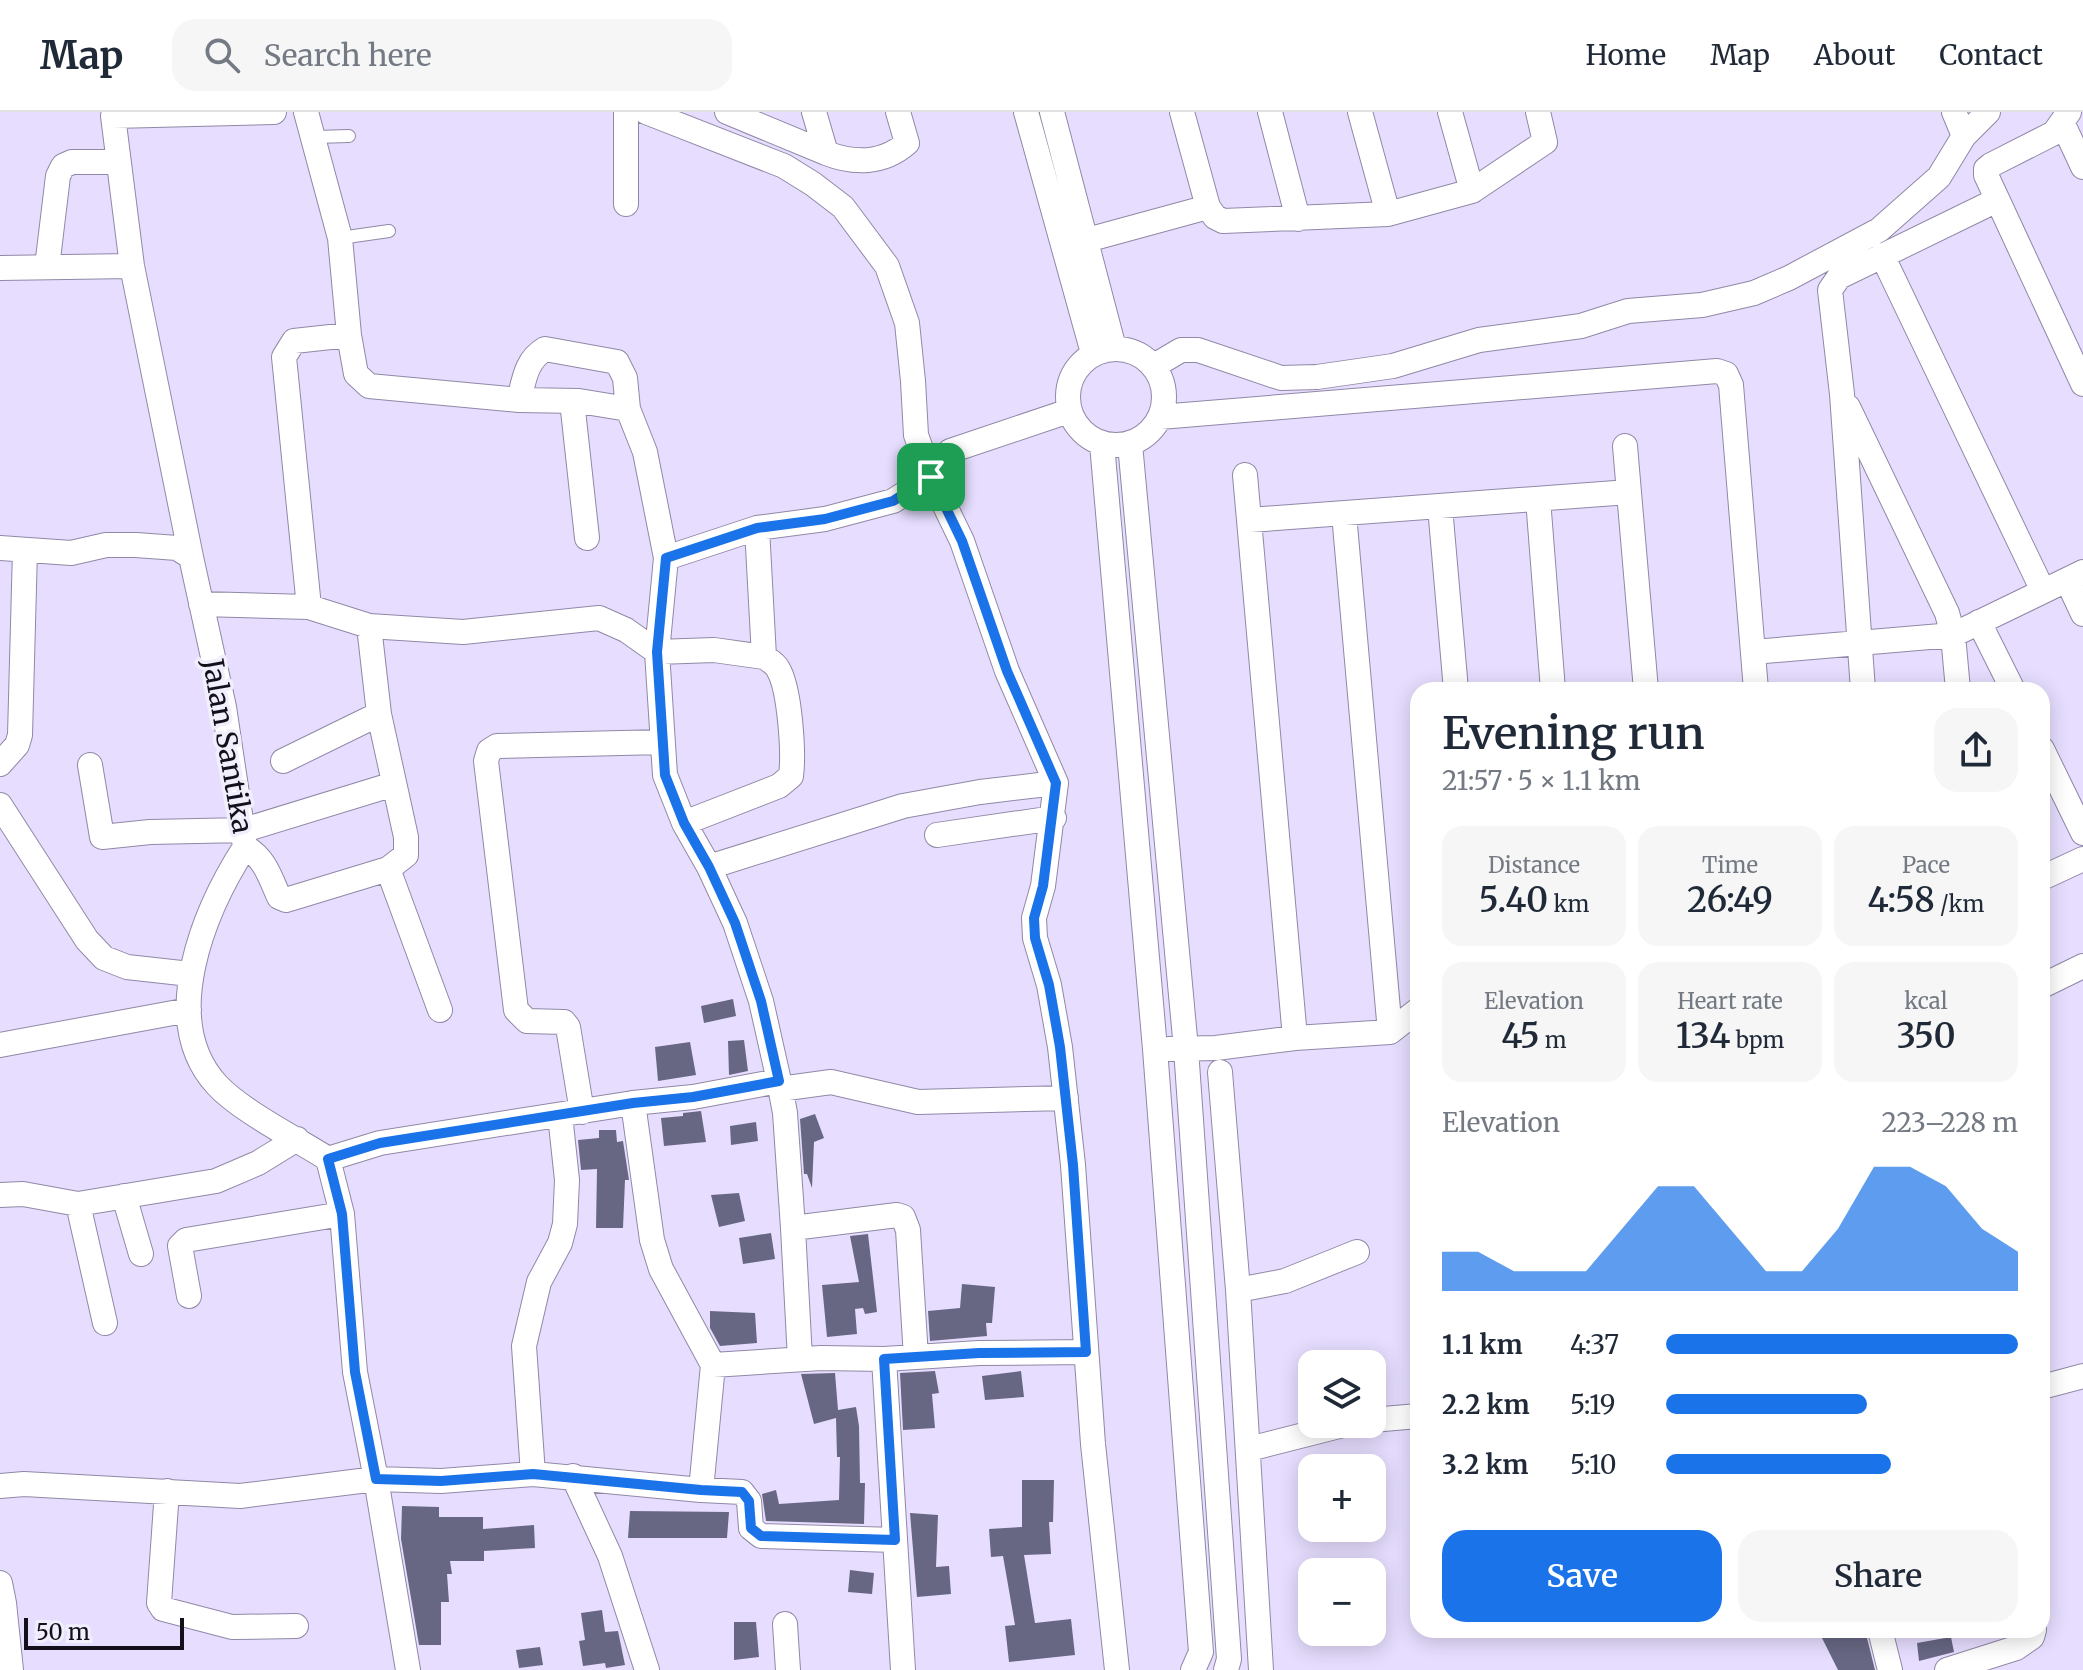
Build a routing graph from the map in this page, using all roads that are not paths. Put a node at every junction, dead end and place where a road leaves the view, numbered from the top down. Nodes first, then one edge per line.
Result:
1 (274, 112) edge
2 (306, 112) edge
3 (626, 112) edge
4 (646, 112) edge
5 (727, 112) edge
6 (814, 112) edge
7 (898, 112) edge
8 (1026, 112) edge
9 (1052, 112) edge
10 (1182, 112) edge
11 (1270, 112) edge
12 (1360, 112) edge
13 (1450, 112) edge
14 (1538, 112) edge
15 (1954, 112) edge
16 (1988, 112) edge
17 (112, 114) edge
18 (2065, 117) edge
19 (349, 136) dead end
20 (1964, 136) junction
21 (315, 137) junction
22 (826, 153) junction
23 (118, 162) junction
24 (2083, 167) edge
25 (1472, 191) junction
26 (1997, 200) junction
27 (626, 204) dead end
28 (1208, 207) junction
29 (1388, 214) junction
30 (1298, 219) junction
31 (389, 231) dead end
32 (340, 238) junction
33 (1087, 240) junction
34 (1882, 255) junction
35 (132, 266) junction
36 (47, 267) junction
37 (0, 268) edge
38 (349, 335) junction
39 (1104, 350) junction
40 (1154, 366) junction
41 (2083, 384) edge
42 (1842, 394) junction
43 (519, 400) junction
44 (572, 401) junction
45 (628, 409) junction
46 (1069, 411) junction
47 (1160, 417) junction
48 (1102, 444) junction
49 (1130, 444) junction
50 (1625, 446) dead end
51 (1245, 475) dead end
52 (931, 477) junction
53 (1629, 492) junction
54 (1538, 499) junction
55 (1440, 507) junction
56 (1344, 514) junction
57 (1250, 520) junction
58 (757, 528) junction
59 (587, 538) dead end
60 (0, 548) edge
61 (25, 550) junction
62 (191, 557) junction
63 (666, 558) junction
64 (2075, 576) edge
65 (2043, 591) junction
66 (201, 604) junction
67 (309, 607) junction
68 (2083, 614) edge
69 (1979, 622) junction
70 (369, 626) junction
71 (1953, 635) junction
72 (1859, 642) junction
73 (657, 652) junction
74 (1753, 652) junction
75 (764, 657) junction
76 (1455, 682) edge
77 (1552, 682) edge
78 (1645, 682) edge
79 (1755, 682) edge
80 (1862, 682) edge
81 (1957, 682) edge
82 (2009, 682) edge
83 (379, 714) junction
84 (662, 742) junction
85 (283, 761) dead end
86 (0, 764) edge
87 (90, 765) dead end
88 (2050, 765) edge
89 (1056, 783) junction
90 (394, 784) junction
91 (0, 805) edge
92 (1054, 818) junction
93 (684, 823) junction
94 (2083, 833) edge
95 (937, 835) dead end
96 (244, 839) junction
97 (2083, 859) edge
98 (709, 867) junction
99 (388, 869) junction
100 (2050, 874) edge
101 (2083, 966) edge
102 (190, 974) junction
103 (2050, 982) edge
104 (189, 1010) junction
105 (440, 1010) dead end
106 (1410, 1018) edge
107 (1390, 1032) junction
108 (1295, 1038) junction
109 (0, 1045) edge
110 (1155, 1049) junction
111 (1186, 1049) junction
112 (1220, 1072) dead end
113 (779, 1085) junction
114 (1066, 1098) junction
115 (633, 1103) junction
116 (571, 1113) junction
117 (297, 1139) junction
118 (328, 1159) junction
119 (0, 1195) edge
120 (124, 1196) junction
121 (78, 1204) junction
122 (342, 1214) junction
123 (793, 1228) junction
124 (1357, 1252) dead end
125 (141, 1254) dead end
126 (1238, 1290) junction
127 (189, 1296) dead end
128 (105, 1323) dead end
129 (1086, 1352) junction
130 (916, 1357) junction
131 (800, 1359) junction
132 (884, 1359) junction
133 (713, 1365) junction
134 (2083, 1376) edge
135 (2050, 1385) edge
136 (1410, 1417) edge
137 (1386, 1419) edge
138 (1298, 1436) edge
139 (1249, 1449) junction
140 (533, 1474) junction
141 (573, 1476) junction
142 (376, 1479) junction
143 (0, 1486) edge
144 (701, 1490) junction
145 (167, 1491) junction
146 (895, 1540) junction
147 (0, 1583) edge
148 (785, 1624) dead end
149 (296, 1626) dead end
150 (1882, 1638) edge
151 (2031, 1638) edge
152 (11, 1670) edge
153 (408, 1670) edge
154 (647, 1670) edge
155 (788, 1670) edge
156 (903, 1670) edge
157 (1117, 1670) edge
158 (1193, 1670) edge
159 (1226, 1670) edge
160 (1261, 1670) edge
161 (1890, 1670) edge
162 (1947, 1670) edge

1 - 17 street
2 - 21 street
3 - 27 street
4 - 52 street
5 - 22 street
6 - 22 street
7 - 22 street
8 - 39 street
9 - 33 street
10 - 28 street
11 - 30 street
12 - 29 street
13 - 25 street
14 - 25 street
15 - 20 street
16 - 20 street
17 - 23 street, Jalan Santika
18 - 24 street
18 - 26 street
19 - 21 lane
20 - 40 street
21 - 32 street
23 - 35 street, Jalan Santika
23 - 36 street
25 - 29 street
26 - 34 street
26 - 41 street
28 - 30 street
28 - 33 street
29 - 30 street
31 - 32 lane
32 - 38 street
33 - 39 street
34 - 42 street
34 - 65 street
35 - 36 street
35 - 62 street, Jalan Santika
36 - 37 street
38 - 43 street
38 - 67 street
39 - 40 street
39 - 46 street
40 - 47 street
42 - 71 street
42 - 72 street
43 - 44 street
43 - 45 street
44 - 45 street
44 - 59 street
45 - 63 street
46 - 48 street
46 - 52 street
47 - 49 street
47 - 74 street
48 - 49 street
48 - 110 street
49 - 111 street
50 - 53 street
51 - 57 street
52 - 58 street
52 - 89 street
53 - 54 street
53 - 78 street
54 - 55 street
54 - 77 street
55 - 56 street
55 - 76 street
56 - 57 street
56 - 107 street
57 - 108 street
58 - 63 street
58 - 75 street
60 - 61 street
61 - 62 street
61 - 86 street
62 - 66 street, Jalan Santika
63 - 73 street
64 - 65 street
64 - 68 street
65 - 69 street
66 - 67 street
66 - 96 street, Jalan Santika
67 - 70 street
69 - 71 street
69 - 82 street
70 - 73 street
70 - 83 street
71 - 72 street
71 - 81 street
72 - 74 street
72 - 80 street
73 - 75 street
73 - 84 street
74 - 79 street
75 - 93 street
83 - 85 street
83 - 90 street
84 - 93 street
84 - 116 street
87 - 96 street
88 - 94 street
89 - 92 street
89 - 98 street
90 - 96 street
90 - 99 street
91 - 102 street
92 - 95 street
92 - 114 street
93 - 98 street
96 - 99 street
96 - 102 street, Jalan Santika
97 - 100 street
98 - 113 street
99 - 105 street
101 - 103 street
102 - 104 street, Jalan Santika
104 - 109 street
104 - 117 street, Jalan Santika
106 - 107 street
107 - 108 street
108 - 111 street
110 - 111 street
110 - 158 street
111 - 159 street
112 - 126 street
113 - 114 street
113 - 115 street
113 - 123 street
114 - 129 street
115 - 116 street
115 - 133 street
116 - 118 street
116 - 140 street
117 - 118 street, Jalan Santika
117 - 120 street
118 - 122 street
119 - 121 street
120 - 121 street
120 - 125 street
121 - 128 street
122 - 127 street
122 - 142 street
123 - 130 street
123 - 131 street
124 - 126 street
126 - 139 street
129 - 130 street
129 - 157 street
130 - 132 street
131 - 132 street
131 - 133 street
132 - 146 street
133 - 144 street
134 - 135 street
136 - 137 street
138 - 139 street
139 - 160 street
140 - 141 street
140 - 142 street
141 - 144 street
141 - 154 street
142 - 145 street
142 - 153 street
143 - 145 street
144 - 146 street
145 - 149 street
146 - 156 street
147 - 152 street
148 - 155 street
150 - 161 street
151 - 162 street

